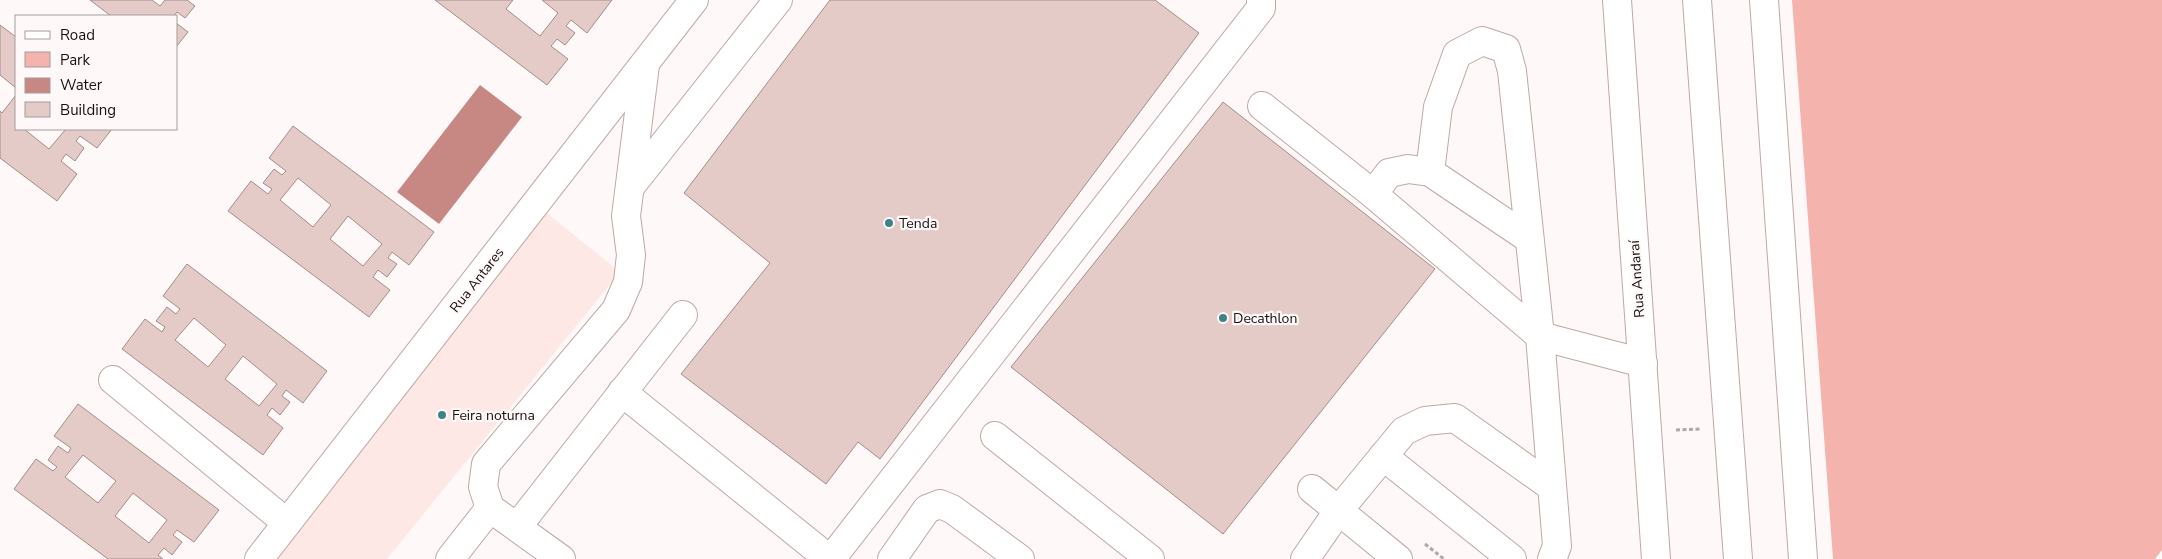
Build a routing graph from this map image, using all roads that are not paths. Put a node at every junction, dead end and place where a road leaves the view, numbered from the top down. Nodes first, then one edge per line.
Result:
1 (694, 0) edge
2 (778, 0) edge
3 (1261, 0) edge
4 (1617, 0) edge
5 (1697, 0) edge
6 (1764, 0) edge
7 (646, 64) junction
8 (1262, 106) dead end
9 (1430, 172) junction
10 (630, 187) junction
11 (1372, 194) junction
12 (1528, 238) junction
13 (683, 315) dead end
14 (1540, 336) junction
15 (1644, 363) junction
16 (113, 380) dead end
17 (622, 392) junction
18 (995, 436) dead end
19 (1383, 456) junction
20 (1552, 487) junction
21 (1312, 489) dead end
22 (490, 508) junction
23 (1339, 510) junction
24 (287, 523) junction
25 (517, 527) junction
26 (259, 559) edge
27 (450, 559) edge
28 (561, 559) edge
29 (830, 559) edge
30 (892, 559) edge
31 (1020, 559) edge
32 (1150, 559) edge
33 (1305, 559) edge
34 (1398, 559) edge
35 (1512, 559) edge
36 (1552, 559) edge
37 (1656, 559) edge
38 (1738, 559) edge
39 (1803, 559) edge

1 - 7 street, Rua Antares
2 - 10 street
3 - 29 street
4 - 15 street, Rua Andaraí
5 - 38 street
6 - 39 street
7 - 10 street
7 - 24 street, Rua Antares
8 - 11 street
9 - 11 street
9 - 12 street
9 - 12 street
10 - 22 street
11 - 14 street
12 - 14 street
13 - 17 street
14 - 15 street
14 - 20 street
15 - 37 street, Rua Andaraí
16 - 24 street
17 - 25 street
17 - 29 street
18 - 32 street
19 - 20 street
19 - 23 street
19 - 35 street
20 - 36 street
21 - 23 street
22 - 25 street
22 - 27 street
23 - 33 street
23 - 34 street
24 - 26 street, Rua Antares
25 - 28 street
30 - 31 street

